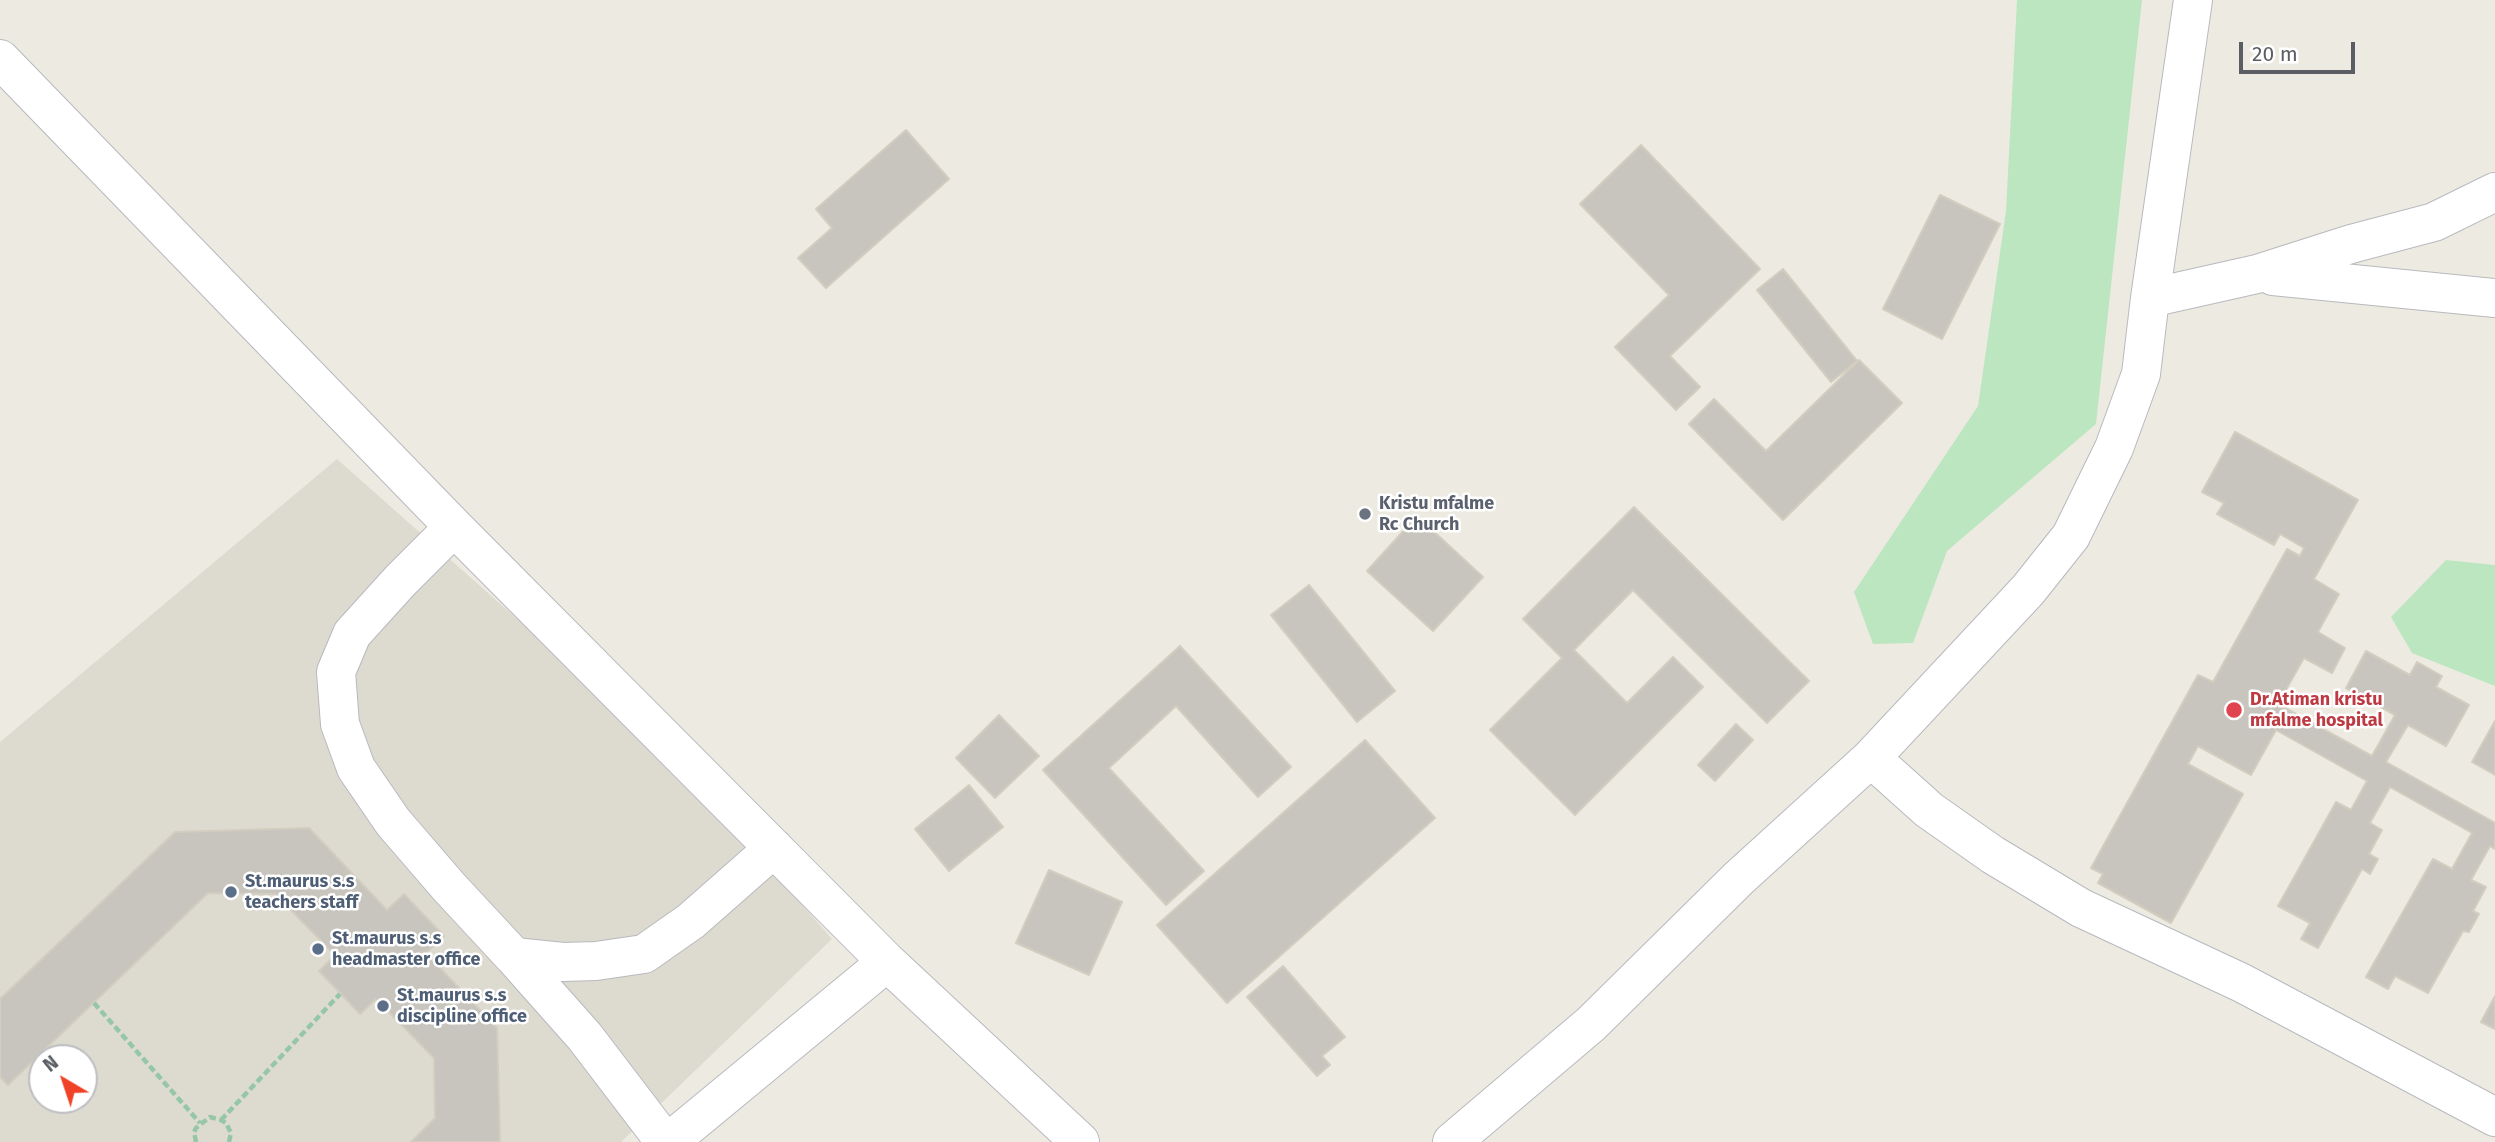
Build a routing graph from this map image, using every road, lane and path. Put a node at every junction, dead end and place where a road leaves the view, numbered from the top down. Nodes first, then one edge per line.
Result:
1 (2193, 0) edge
2 (0, 59) edge
3 (2495, 192) edge
4 (2257, 274) junction
5 (2150, 298) junction
6 (2495, 298) edge
7 (454, 527) junction
8 (1871, 758) junction
9 (774, 848) junction
10 (514, 957) junction
11 (887, 962) junction
12 (340, 994) dead end
13 (94, 1003) dead end
14 (2495, 1117) edge
15 (221, 1119) junction
16 (200, 1123) junction
17 (196, 1142) edge
18 (229, 1142) edge
19 (667, 1142) edge
20 (1080, 1142) edge
21 (1452, 1142) edge

1 - 5 street
2 - 7 street
3 - 4 street
4 - 5 street
4 - 6 street
5 - 8 street
7 - 9 street
7 - 10 street
8 - 14 street
8 - 21 street
9 - 10 street
9 - 11 street
10 - 19 street
11 - 19 street
11 - 20 street
12 - 15 path
13 - 16 path
15 - 16 path
15 - 18 path
16 - 17 path

